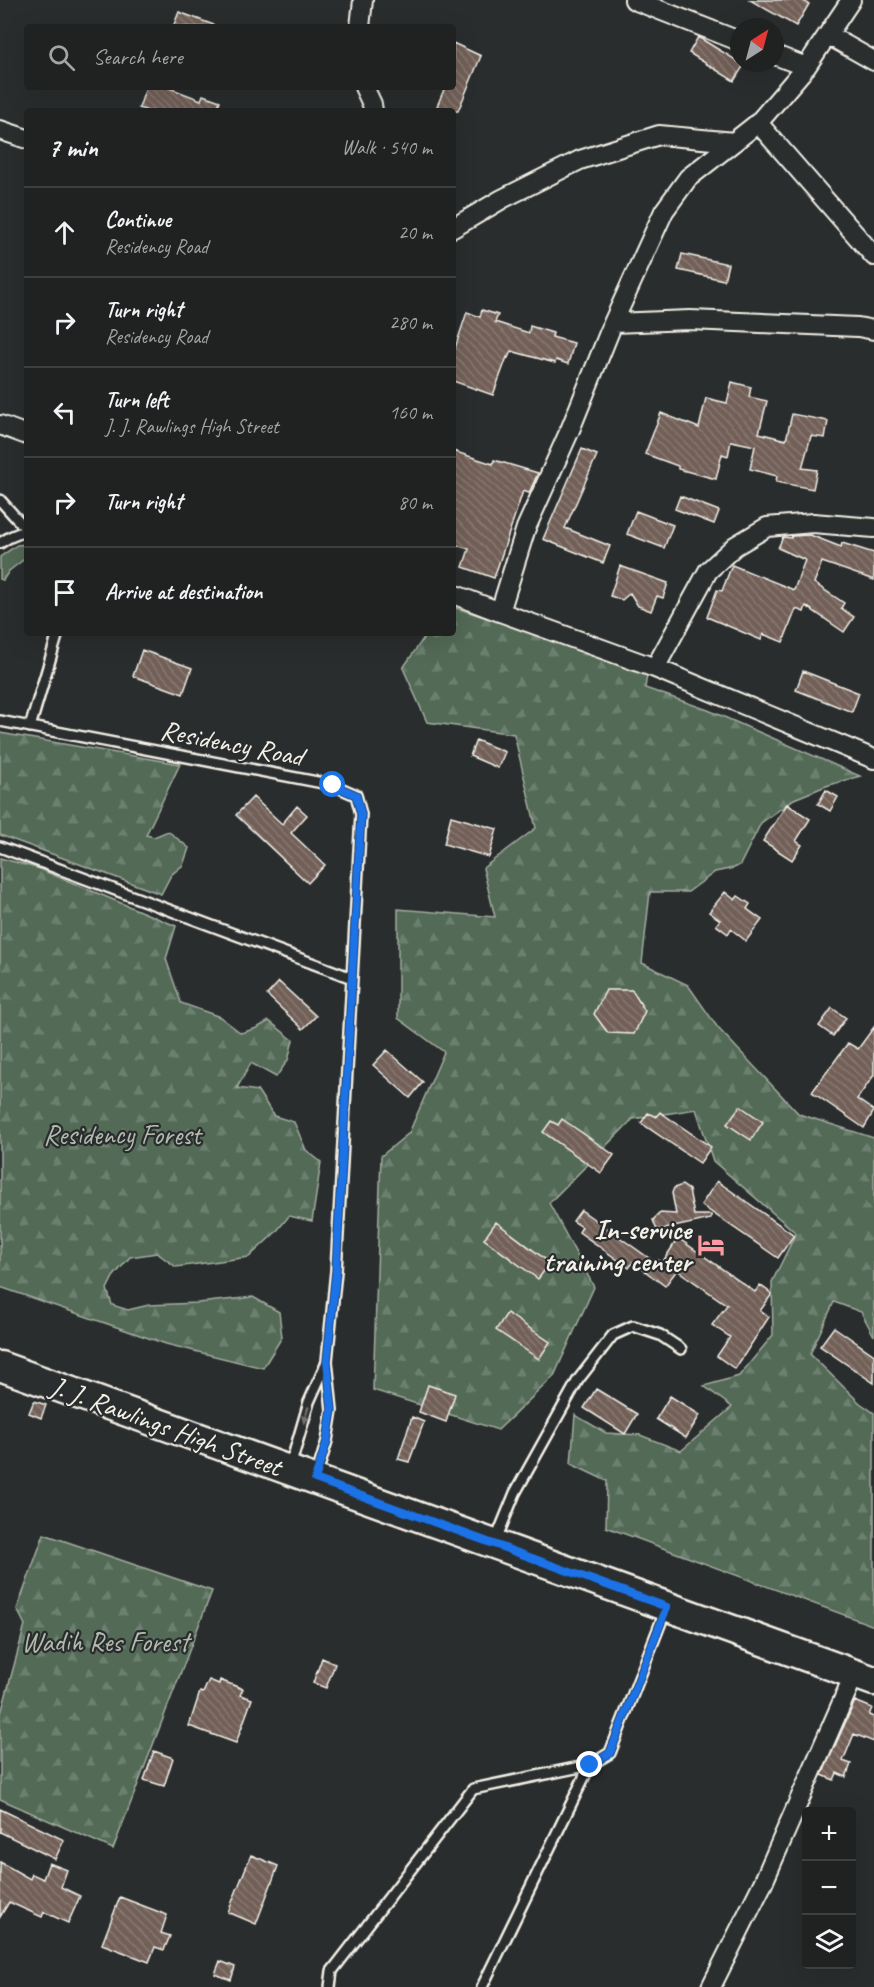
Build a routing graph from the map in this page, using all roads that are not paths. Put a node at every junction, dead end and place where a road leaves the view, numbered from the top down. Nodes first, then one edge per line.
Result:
1 (363, 0) edge
2 (634, 0) edge
3 (851, 0) edge
4 (360, 24) edge
5 (828, 35) junction
6 (730, 37) edge
7 (784, 58) edge
8 (874, 61) edge
9 (806, 67) junction
10 (365, 90) edge
11 (373, 108) edge
12 (758, 123) junction
13 (0, 130) edge
14 (24, 138) edge
15 (734, 142) junction
16 (456, 226) edge
17 (874, 256) edge
18 (613, 324) junction
19 (874, 330) edge
20 (0, 425) edge
21 (24, 434) edge
22 (0, 500) edge
23 (3, 507) edge
24 (24, 527) edge
25 (874, 528) edge
26 (24, 531) edge
27 (0, 543) edge
28 (456, 595) edge
29 (500, 612) junction
30 (57, 636) edge
31 (655, 668) junction
32 (0, 721) edge
33 (30, 727) junction
34 (874, 759) edge
35 (0, 847) edge
36 (352, 978) junction
37 (681, 1349) dead end
38 (327, 1361) junction
39 (0, 1366) edge
40 (302, 1474) junction
41 (494, 1545) junction
42 (667, 1607) junction
43 (864, 1678) edge
44 (590, 1765) junction
45 (330, 1987) edge
46 (482, 1987) edge
47 (711, 1987) edge

1 - 4 street
2 - 6 street
3 - 5 street
5 - 8 street
5 - 9 street
7 - 9 street
9 - 12 street
10 - 11 street
12 - 15 street
12 - 17 street
13 - 14 street
15 - 16 street
15 - 18 street
18 - 19 street
18 - 29 street
20 - 21 street
22 - 23 lane
23 - 24 lane
25 - 31 street
26 - 27 lane
28 - 29 street
29 - 31 street
30 - 33 lane
31 - 34 street
32 - 33 lane, Residency Road
33 - 36 lane, Residency Road
35 - 36 lane
36 - 38 lane, Residency Road
37 - 41 lane
38 -> 40 lane, Residency Road
38 - 40 lane, Residency Road
39 - 40 main road, J. J. Rawlings High Street
40 - 41 main road, J. J. Rawlings High Street
41 - 42 main road, J. J. Rawlings High Street
42 - 43 main road, J. J. Rawlings High Street
42 - 44 lane
43 - 47 street
44 - 45 lane
44 - 46 lane

